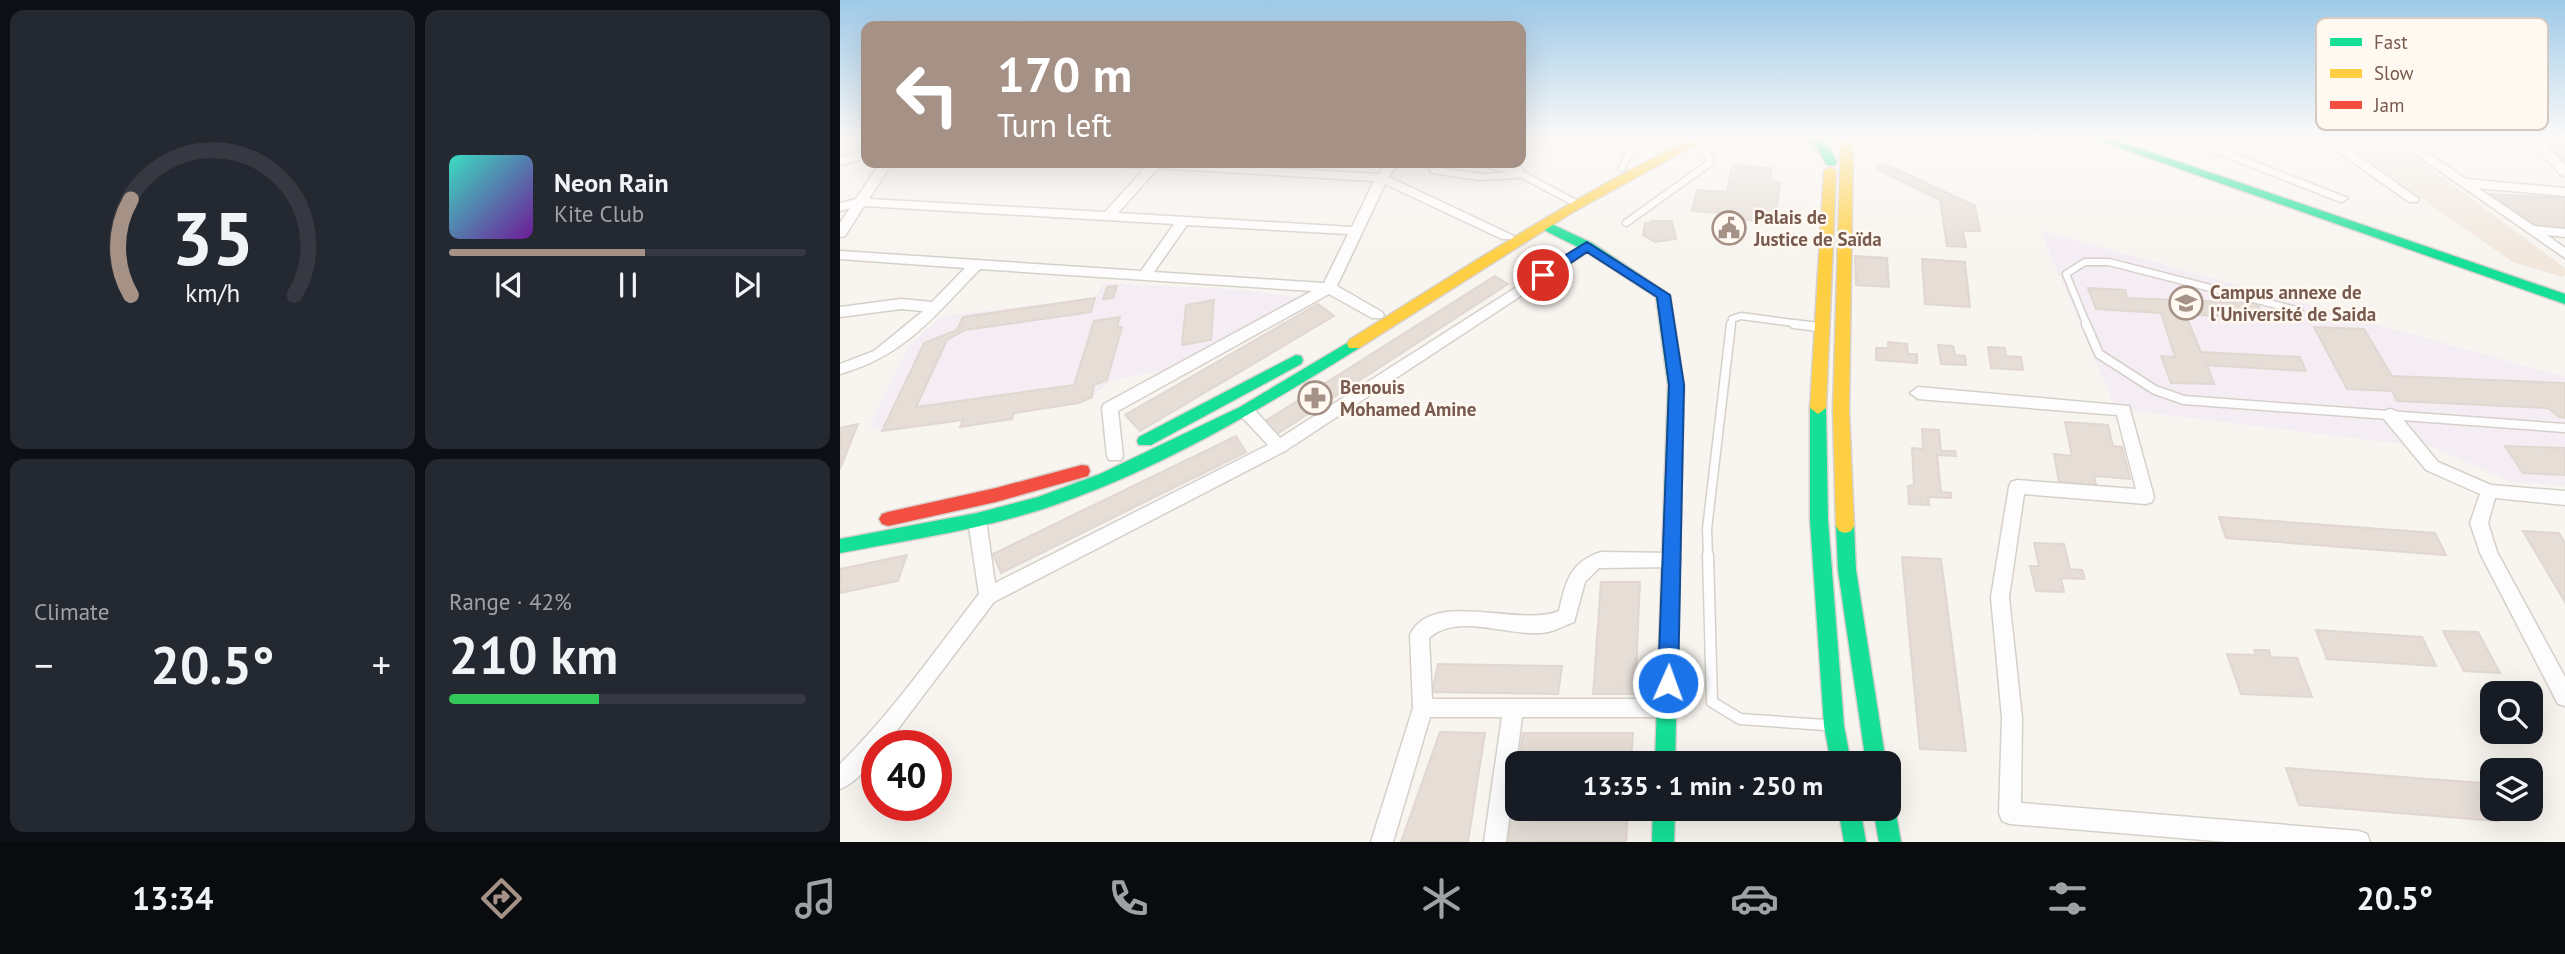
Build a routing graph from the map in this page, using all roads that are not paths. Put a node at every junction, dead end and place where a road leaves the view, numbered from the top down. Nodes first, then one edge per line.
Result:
1 (877, 177) edge
2 (1143, 177) edge
3 (1371, 177) edge
4 (1527, 177) edge
5 (1609, 177) edge
6 (1622, 177) edge
7 (1690, 177) edge
8 (1829, 177) edge
9 (1846, 177) edge
10 (2212, 177) edge
11 (2243, 177) edge
12 (2287, 177) edge
13 (2382, 177) edge
14 (2454, 177) edge
15 (1382, 178) junction
16 (2462, 183) junction
17 (2565, 192) edge
18 (2342, 198) dead end
19 (2413, 199) dead end
20 (861, 202) junction
21 (1574, 202) junction
22 (840, 207) edge
23 (1108, 217) junction
24 (1183, 221) junction
25 (1626, 223) dead end
26 (1545, 225) junction
27 (2530, 230) junction
28 (1356, 231) junction
29 (840, 233) edge
30 (2565, 233) edge
31 (1507, 236) junction
32 (1587, 246) junction
33 (2565, 254) edge
34 (840, 256) edge
35 (976, 264) junction
36 (1144, 276) junction
37 (2565, 286) edge
38 (1329, 288) junction
39 (2565, 299) edge
40 (933, 307) junction
41 (2300, 311) dead end
42 (840, 312) edge
43 (1377, 315) junction
44 (1821, 327) junction
45 (840, 369) edge
46 (1918, 393) dead end
47 (1246, 411) junction
48 (2390, 415) junction
49 (2565, 428) edge
50 (1279, 447) junction
51 (1115, 456) junction
52 (2489, 491) junction
53 (2565, 498) edge
54 (977, 520) junction
55 (866, 523) dead end
56 (840, 547) edge
57 (1672, 560) junction
58 (988, 596) junction
59 (2565, 697) edge
60 (1423, 708) junction
61 (1667, 708) junction
62 (1513, 709) junction
63 (1834, 726) junction
64 (1665, 751) edge
65 (1839, 751) edge
66 (1874, 751) edge
67 (840, 779) edge
68 (1664, 821) edge
69 (1851, 821) edge
70 (1886, 821) edge
71 (1382, 842) edge
72 (1495, 842) edge
73 (1663, 842) edge
74 (1855, 842) edge
75 (1890, 842) edge
76 (2359, 842) edge

1 - 20 street
2 - 23 street
3 - 15 street
4 - 21 lane
5 - 21 main road
6 - 21 main road
7 - 25 lane
8 - 44 main road
9 - 66 main road
10 - 39 main road
11 - 37 main road
12 - 18 street
13 - 19 street
14 - 16 street
15 - 28 street
15 - 31 street
16 - 17 street
16 - 27 street
20 - 22 street
20 - 23 street
20 - 29 street
21 - 26 main road
21 - 31 main road
23 - 24 street
24 - 28 street
24 - 36 street
26 - 32 main road
26 - 47 main road
27 - 30 street
27 - 33 street
28 - 38 street
31 - 43 main road
32 - 50 street
32 - 57 main road
34 - 35 street
35 - 36 street
35 - 40 street
36 - 38 street
38 - 43 street
38 - 51 street
40 - 42 street
40 - 45 street
41 - 48 lane
43 - 51 main road
44 - 63 main road
44 - 63 lane
46 - 76 street
47 - 50 street
47 - 54 main road
48 - 49 lane
48 - 52 street
50 - 58 street
51 - 55 main road
52 - 53 street
52 - 59 street
54 - 56 main road
54 - 58 street
57 - 60 street
57 - 61 main road
58 - 67 street
60 - 62 street
60 - 71 street
61 - 62 street
61 - 64 main road
62 - 72 street
63 - 65 main road
68 - 73 main road
69 - 74 main road
70 - 75 main road

